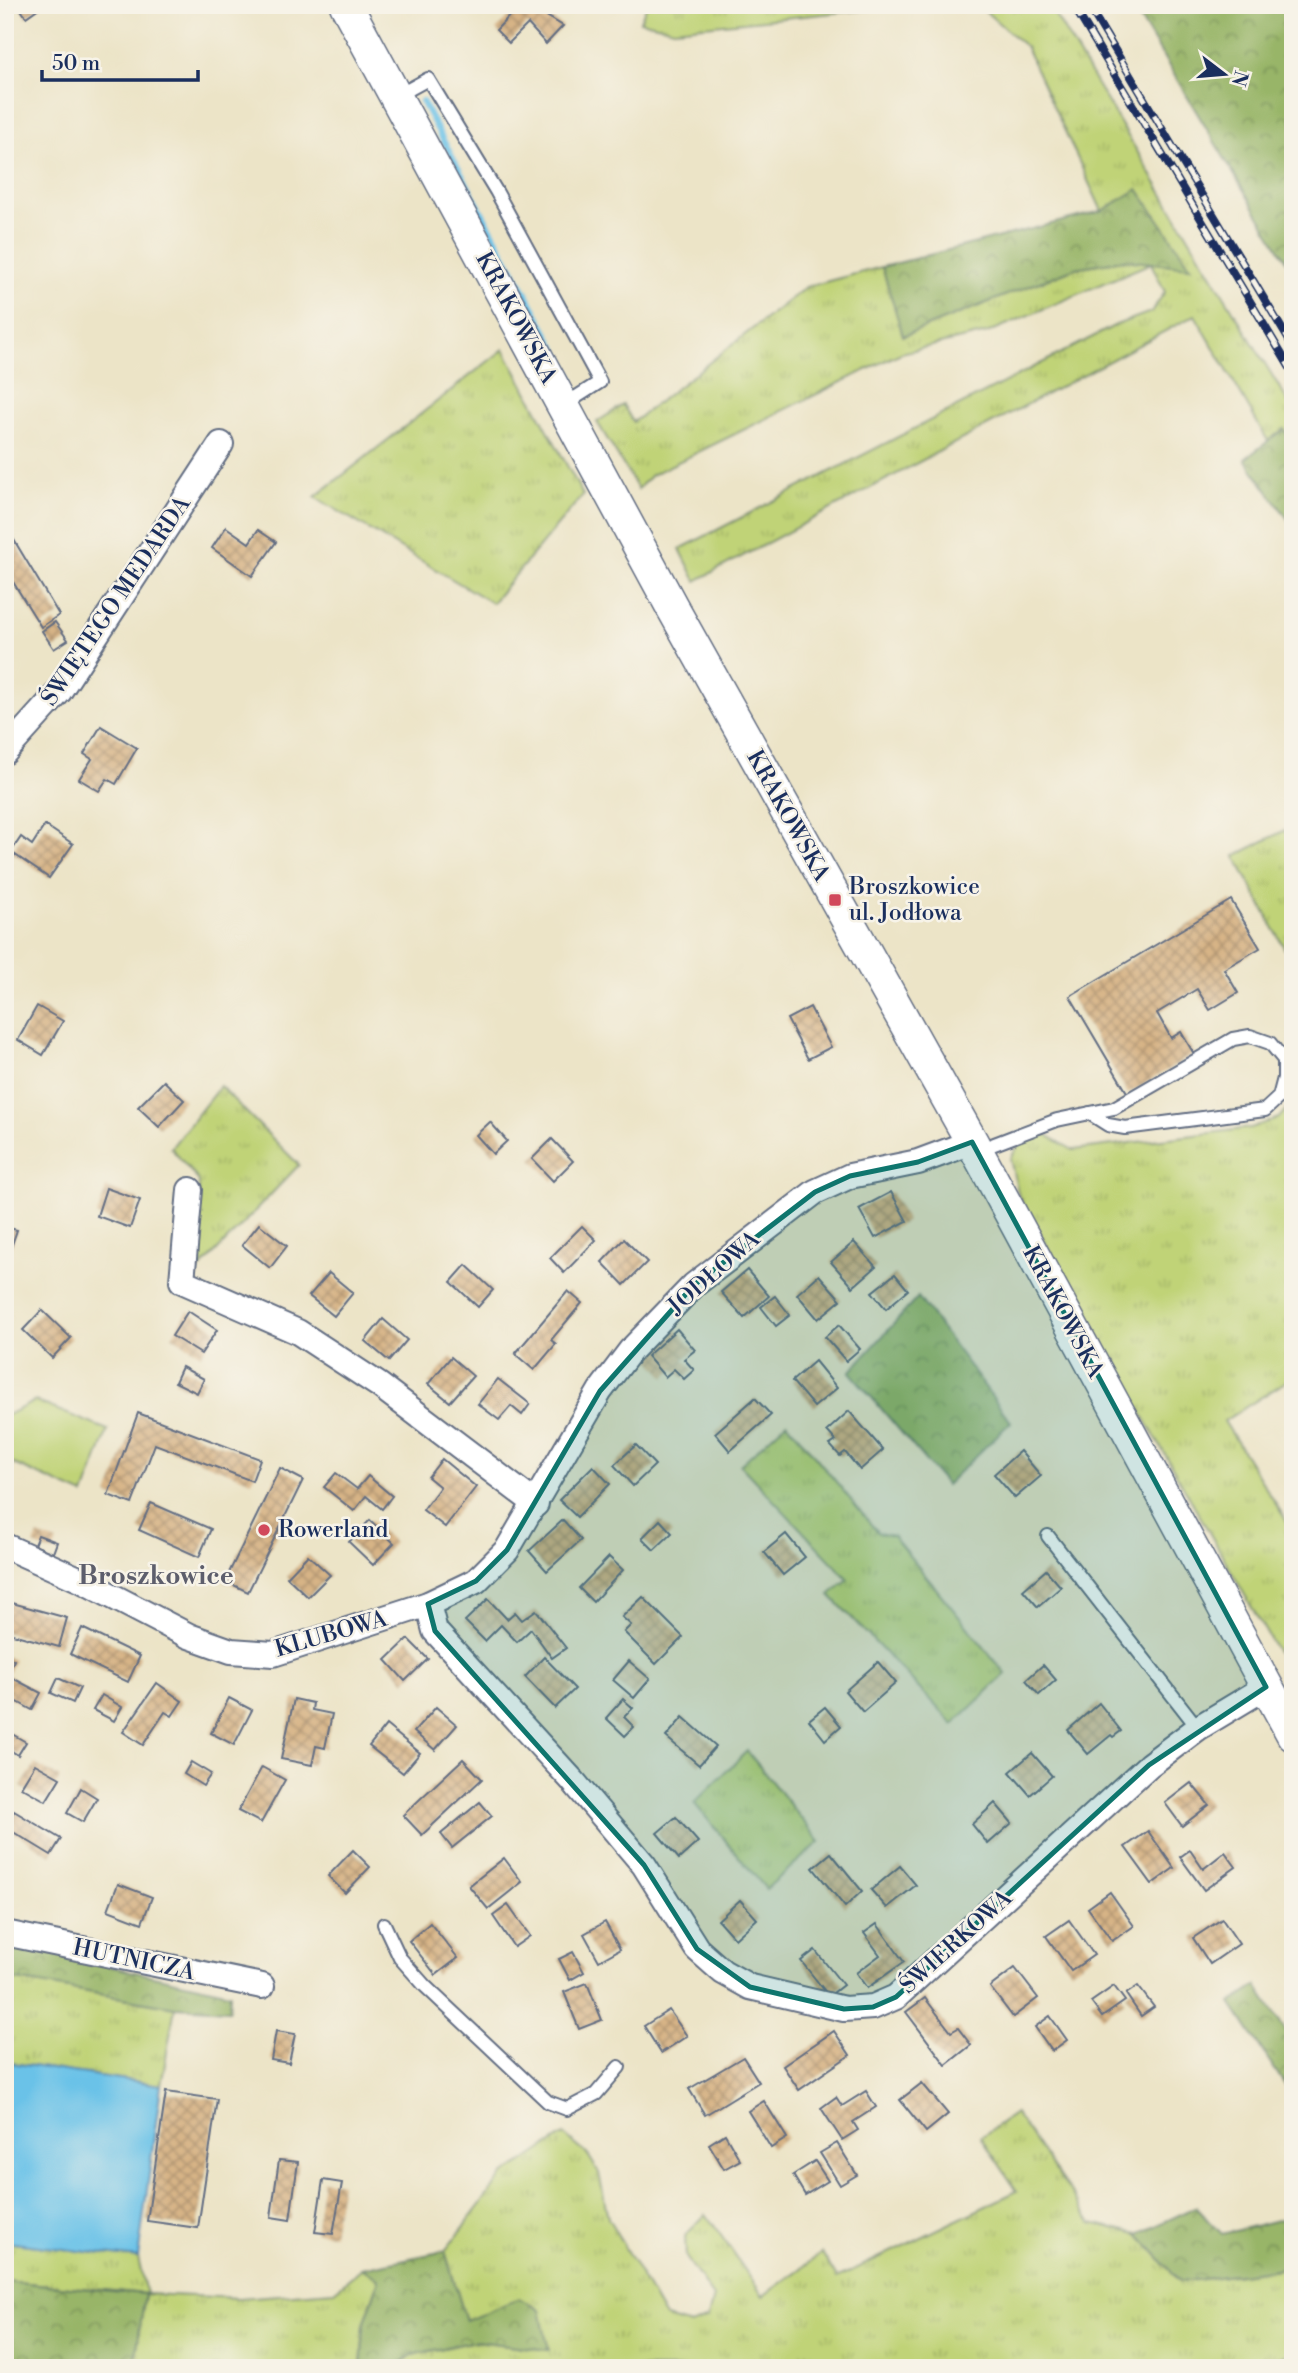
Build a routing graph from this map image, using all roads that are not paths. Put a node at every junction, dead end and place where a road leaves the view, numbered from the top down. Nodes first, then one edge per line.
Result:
1 (346, 5) edge
2 (396, 96) junction
3 (563, 406) junction
4 (221, 444) dead end
5 (5, 752) edge
6 (1089, 1114) junction
7 (974, 1146) junction
8 (190, 1190) dead end
9 (536, 1504) junction
10 (1048, 1536) dead end
11 (5, 1546) edge
12 (428, 1604) junction
13 (1266, 1687) junction
14 (1198, 1728) junction
15 (1293, 1735) edge
16 (384, 1924) dead end
17 (5, 1933) edge
18 (262, 1986) dead end
19 (620, 2067) dead end

1 - 2 street, KRAKOWSKA
2 - 3 street, KRAKOWSKA
2 - 3 lane
3 - 7 street, KRAKOWSKA
4 - 5 street, ŚWIĘTEGO MEDARDA
6 - 6 lane
6 - 7 lane
7 - 9 street, JODŁOWA
7 - 13 street, KRAKOWSKA
8 - 9 street
9 - 12 street, JODŁOWA
10 - 14 lane
11 - 12 street, KLUBOWA
12 - 14 street, ŚWIERKOWA
13 - 14 street, ŚWIERKOWA
13 - 15 street, KRAKOWSKA
16 - 19 lane
17 - 18 street, HUTNICZA

